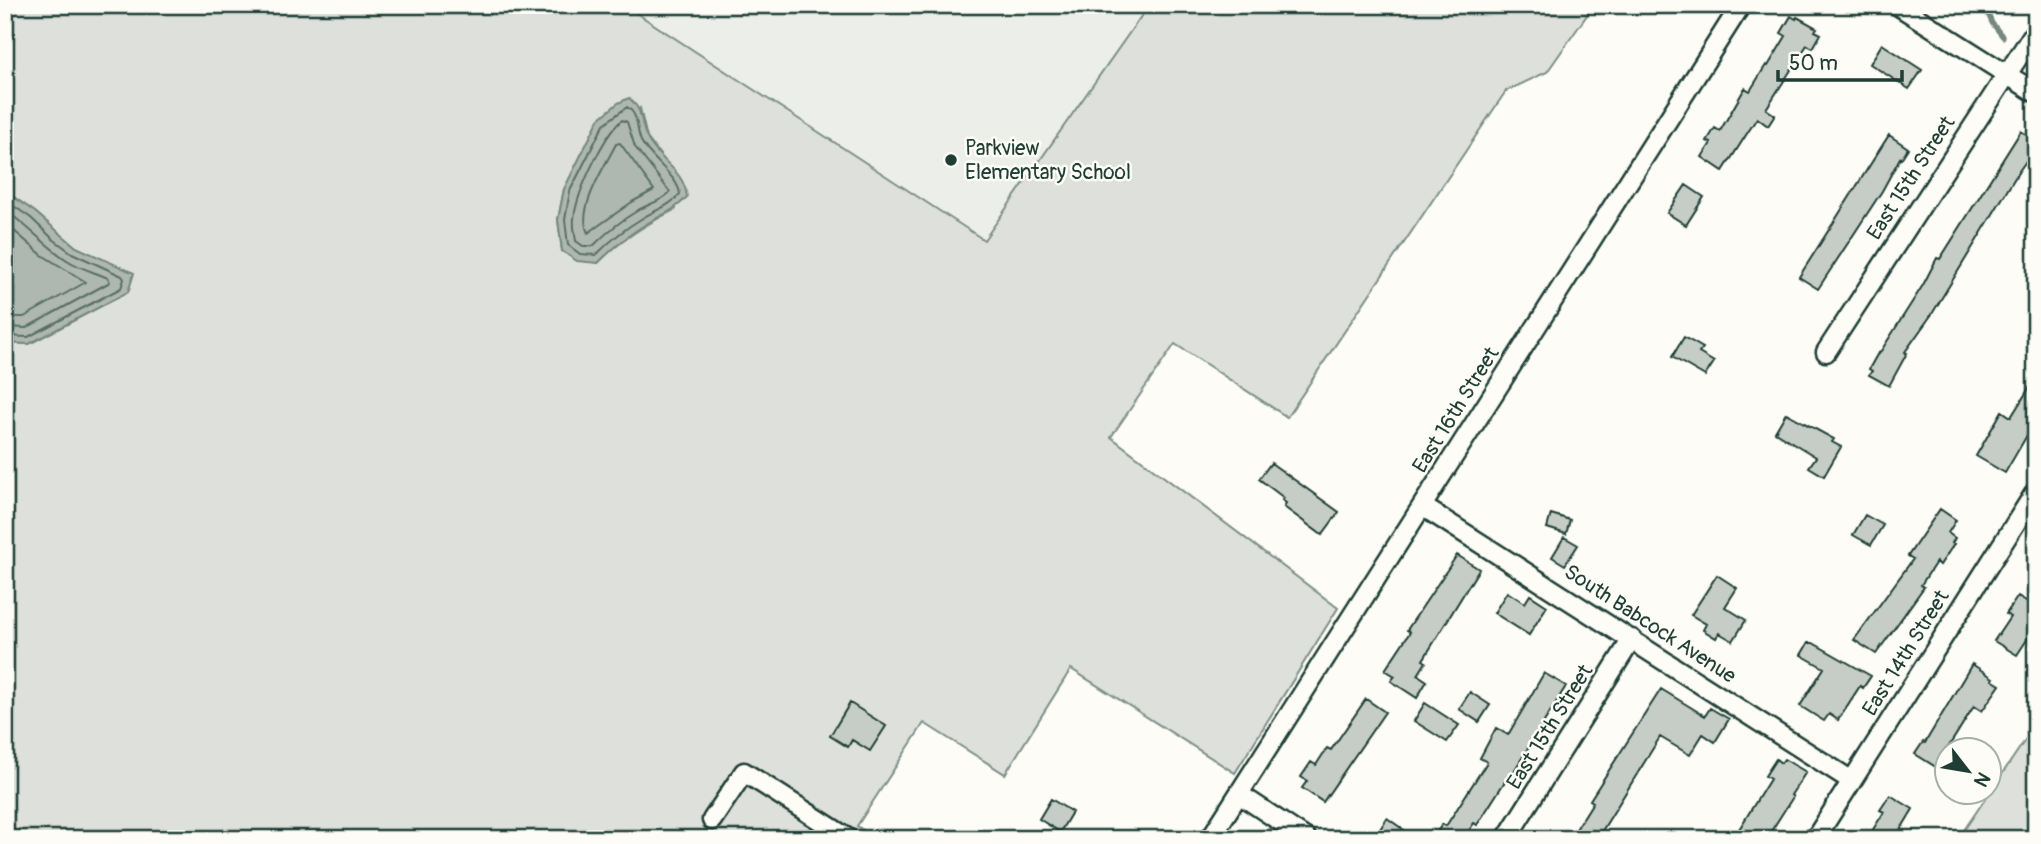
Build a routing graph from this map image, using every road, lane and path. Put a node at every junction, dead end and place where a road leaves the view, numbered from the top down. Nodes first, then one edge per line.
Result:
1 (1741, 5) edge
2 (1897, 5) edge
3 (2036, 30) edge
4 (2006, 74) junction
5 (2036, 93) edge
6 (1826, 352) dead end
7 (2036, 491) edge
8 (1422, 506) junction
9 (1632, 639) junction
10 (1852, 781) junction
11 (1239, 794) junction
12 (712, 820) dead end
13 (849, 839) edge
14 (1210, 839) edge
15 (1307, 839) edge
16 (1506, 839) edge
17 (1815, 839) edge

1 - 8 street, East 16th Street
2 - 4 street
3 - 4 street, East 15th Street
4 - 5 street
4 - 6 street, East 15th Street
7 - 10 street, East 14th Street
8 - 9 street, South Babcock Avenue
8 - 11 street, East 16th Street
9 - 10 street, South Babcock Avenue
9 - 16 street, East 15th Street
10 - 17 street, East 14th Street
11 - 14 street, East 16th Street
11 - 15 street
12 - 13 street

